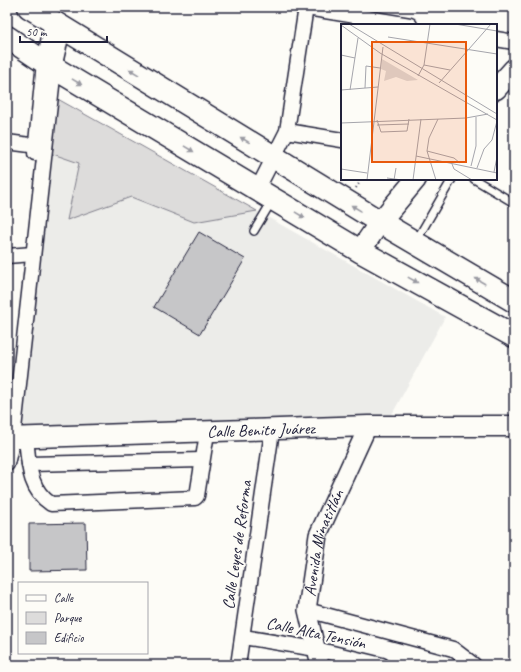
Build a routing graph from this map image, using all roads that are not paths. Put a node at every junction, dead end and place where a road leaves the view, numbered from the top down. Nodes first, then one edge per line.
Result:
1 (29, 7) edge
2 (305, 7) edge
3 (404, 24) edge
4 (57, 25) junction
5 (7, 37) edge
6 (497, 39) edge
7 (514, 42) edge
8 (49, 65) junction
9 (514, 69) edge
10 (497, 88) edge
11 (287, 131) junction
12 (341, 140) edge
13 (7, 142) edge
14 (40, 146) junction
15 (273, 158) junction
16 (415, 180) edge
17 (451, 180) edge
18 (476, 180) edge
19 (265, 194) junction
20 (514, 203) edge
21 (380, 222) junction
22 (254, 231) dead end
23 (415, 243) junction
24 (360, 251) junction
25 (29, 254) junction
26 (7, 256) edge
27 (514, 301) edge
28 (22, 317) junction
29 (514, 336) edge
30 (7, 411) edge
31 (368, 426) junction
32 (514, 426) edge
33 (272, 431) junction
34 (207, 432) junction
35 (12, 447) edge
36 (202, 460) junction
37 (29, 464) junction
38 (306, 610) junction
39 (243, 636) junction
40 (318, 657) edge
41 (238, 665) edge
42 (382, 665) edge
43 (474, 665) edge

1 - 4 main road
2 - 3 street
2 - 11 street
4 - 8 street
15 -> 4 main road
5 - 8 main road
6 - 7 street
8 - 14 street
8 -> 19 main road
9 - 10 main road
11 - 12 street
11 - 15 street
13 - 14 street
14 - 25 street
15 - 19 street
21 -> 15 main road
16 - 21 main road
17 - 23 lane
18 - 20 lane
19 - 22 lane
19 -> 24 main road
21 - 23 main road
21 - 24 main road
27 -> 23 main road
24 -> 29 main road
25 - 26 street
25 - 28 street
28 - 30 street
28 - 35 street
31 - 32 main road, Calle Benito Juárez
31 - 33 main road, Calle Benito Juárez
31 - 38 street, Avenida Minatitlán
33 - 34 main road, Calle Benito Juárez
33 - 39 street, Calle Leyes de Reforma
34 - 35 main road, Calle Benito Juárez
34 - 36 street
35 - 37 street
36 - 37 street
36 - 37 street
38 - 40 street, Avenida Minatitlán
38 - 43 street
39 - 40 street, Calle Alta Tensión
39 - 41 street, Calle Leyes de Reforma
40 - 42 street, Calle Alta Tensión

